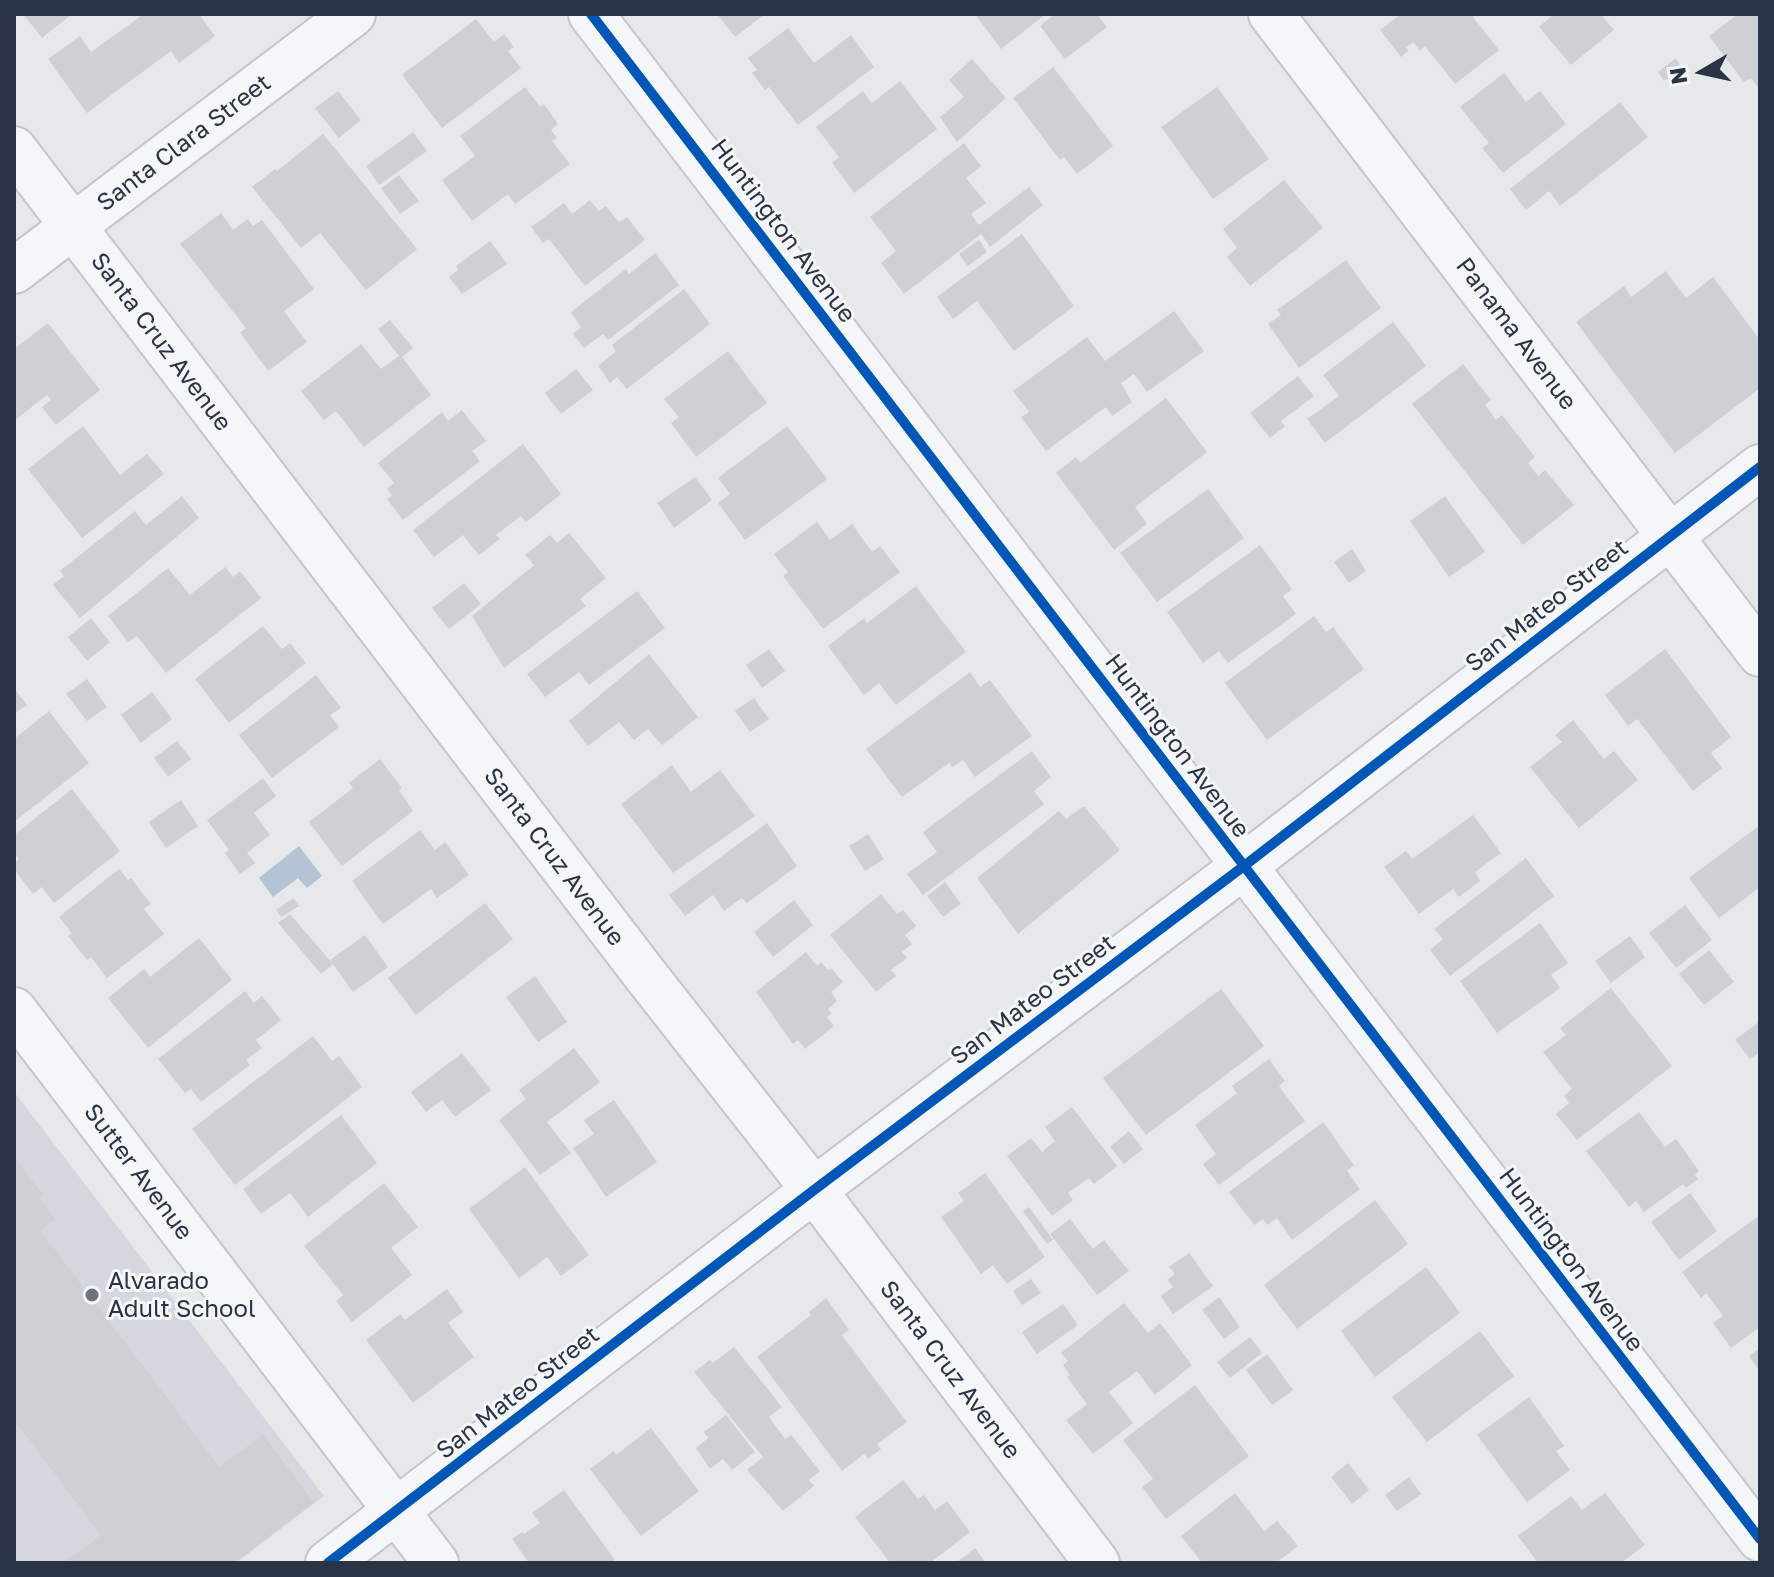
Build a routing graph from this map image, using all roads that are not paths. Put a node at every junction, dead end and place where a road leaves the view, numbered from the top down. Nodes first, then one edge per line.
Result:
1 (353, 14) edge
2 (591, 14) edge
3 (1271, 14) edge
4 (14, 149) edge
5 (73, 226) junction
6 (14, 271) edge
7 (1760, 467) edge
8 (1669, 536) junction
9 (1760, 654) edge
10 (1244, 866) junction
11 (17, 1020) edge
12 (814, 1190) junction
13 (397, 1512) junction
14 (1760, 1539) edge
15 (328, 1563) edge
16 (436, 1563) edge
17 (1097, 1563) edge

1 - 5 street, Santa Clara Street
2 - 10 street, Huntington Avenue
3 - 8 street, Panama Avenue
4 - 5 street, Santa Cruz Avenue
5 - 6 street, Santa Clara Street
5 - 12 street, Santa Cruz Avenue
7 - 8 street, San Mateo Street
8 - 9 street, Panama Avenue
8 - 10 street, San Mateo Street
10 - 12 street, San Mateo Street
10 - 14 street, Huntington Avenue
11 - 13 street, Sutter Avenue
12 - 13 street, San Mateo Street
12 - 17 street, Santa Cruz Avenue
13 - 15 street, San Mateo Street
13 - 16 street, Sutter Avenue

